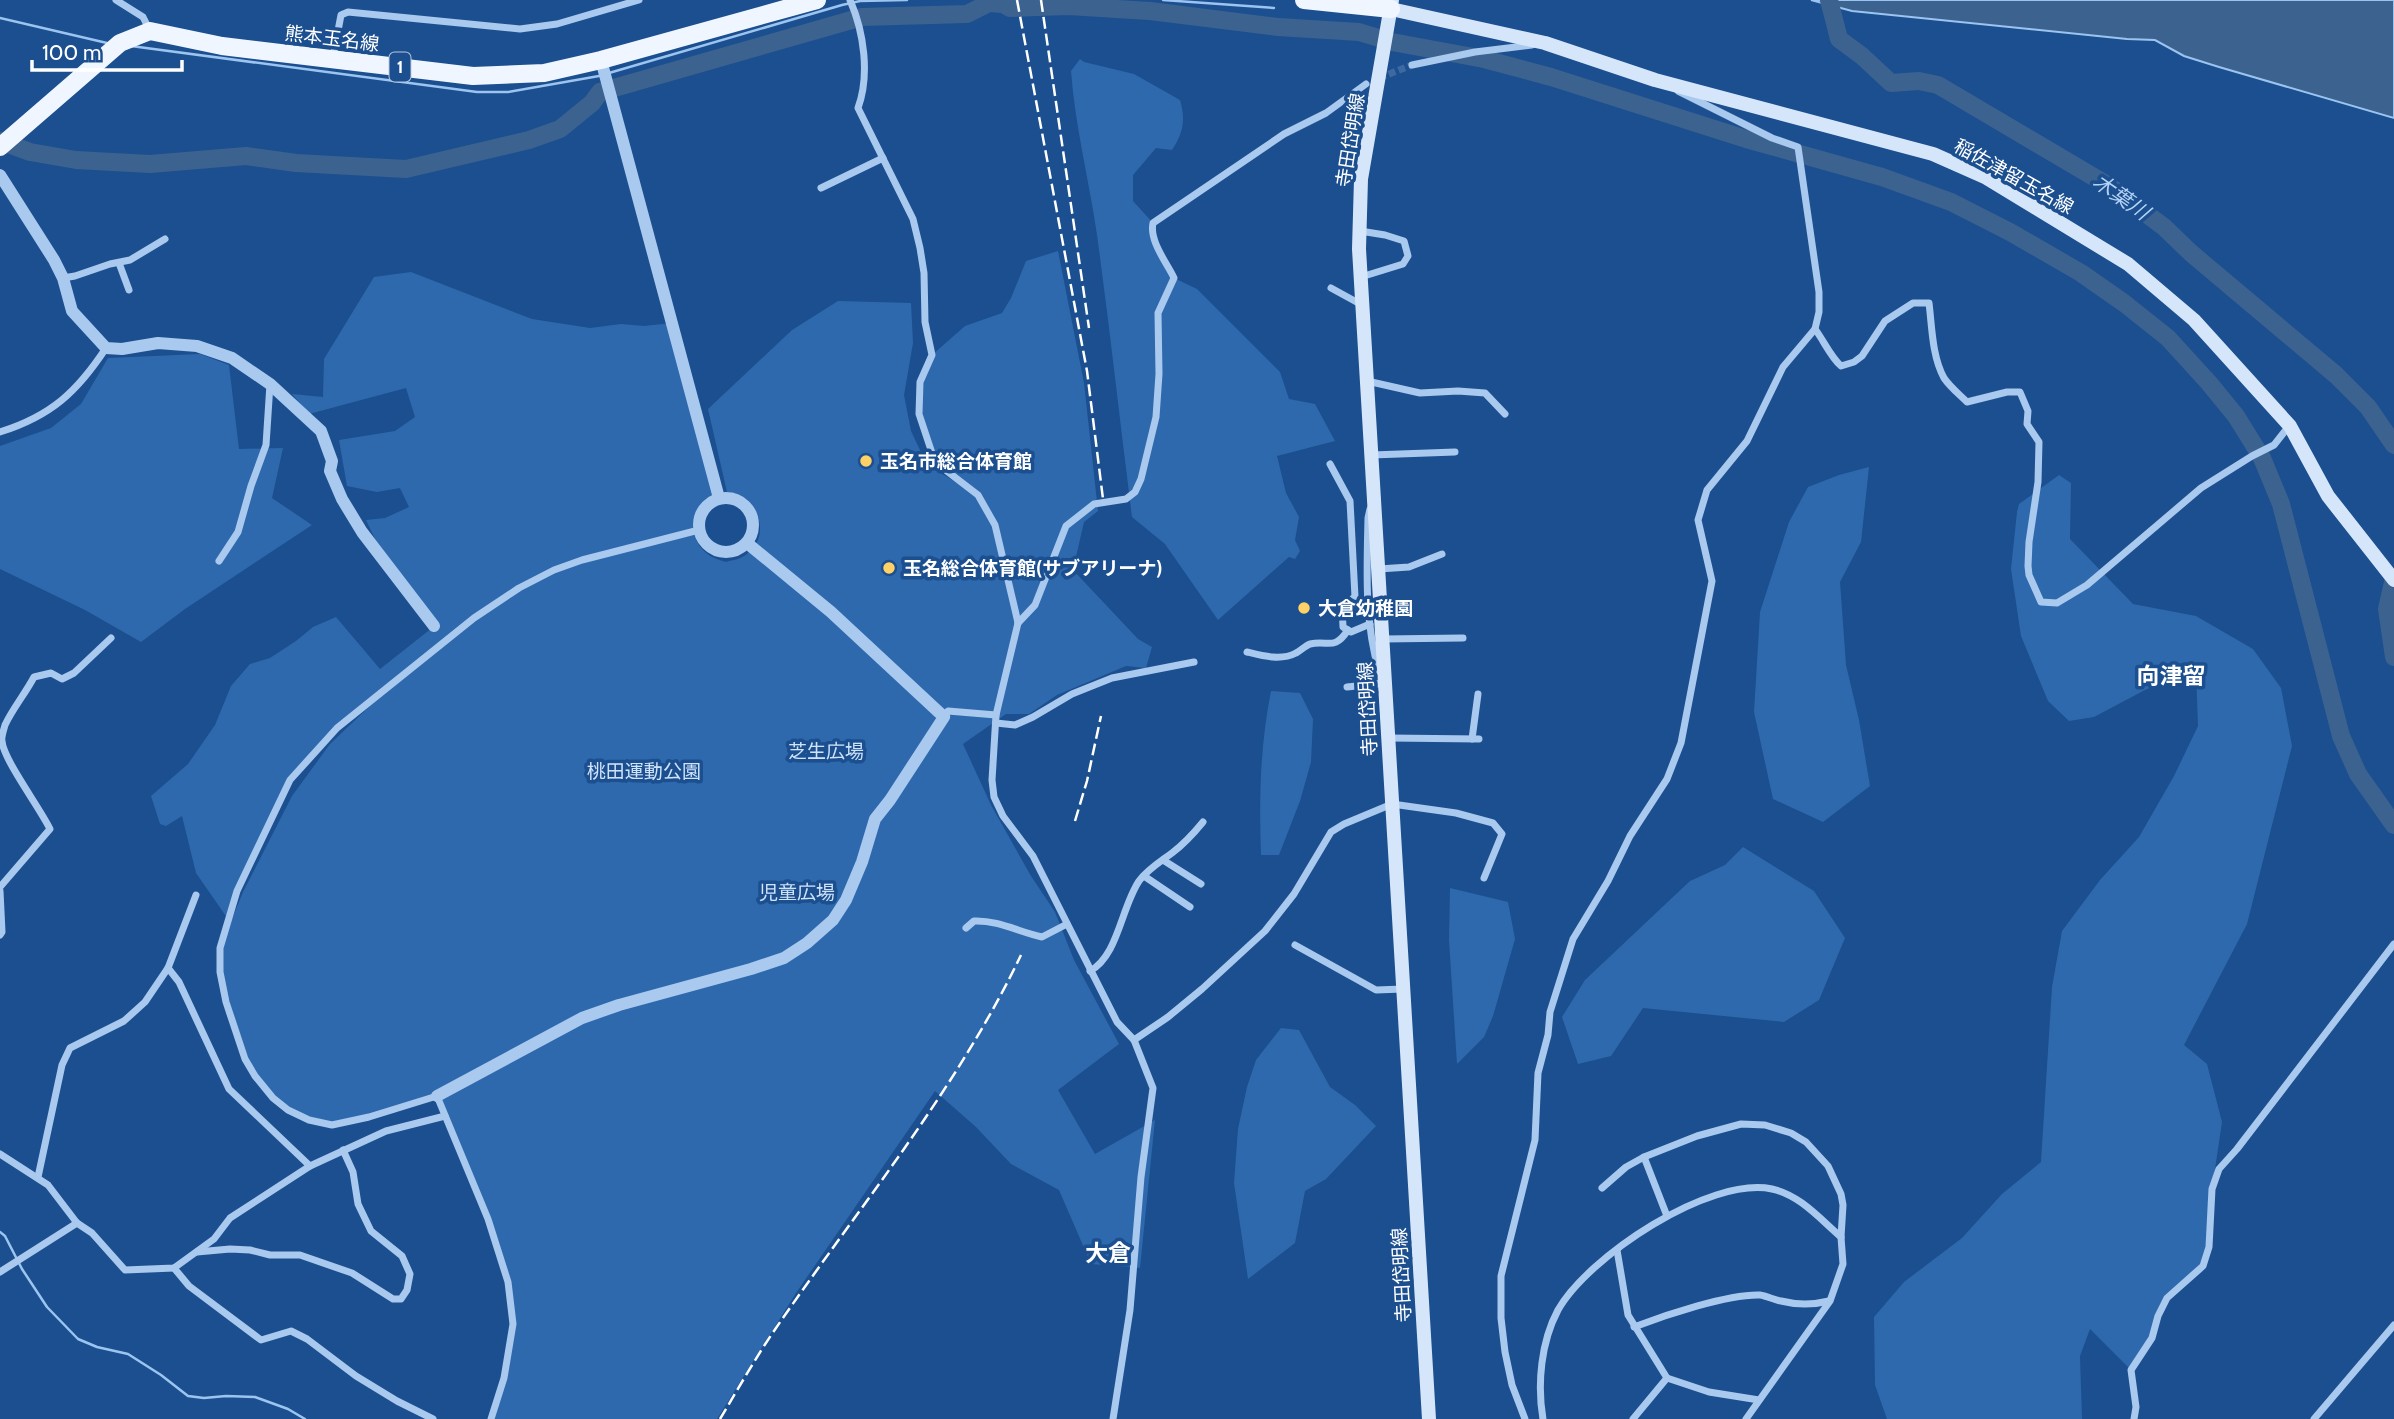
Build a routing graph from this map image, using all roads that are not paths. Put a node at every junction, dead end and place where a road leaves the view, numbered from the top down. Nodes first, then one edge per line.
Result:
1 (116, 0) edge
2 (639, 0) edge
3 (817, 0) edge
4 (850, 0) edge
5 (1304, 0) edge
6 (1392, 5) edge
7 (150, 31) junction
8 (1545, 43) junction
9 (332, 59) junction
10 (1412, 65) tunnel mouth
11 (603, 70) junction
12 (1655, 80) junction
13 (1366, 84) dead end
14 (6, 141) edge
15 (883, 158) junction
16 (0, 175) edge
17 (821, 188) dead end
18 (1359, 231) junction
19 (165, 239) dead end
20 (119, 263) junction
21 (1360, 277) junction
22 (63, 278) junction
23 (1331, 288) dead end
24 (129, 290) dead end
25 (1362, 306) junction
26 (1815, 329) junction
27 (106, 348) junction
28 (1367, 380) junction
29 (270, 384) junction
30 (1505, 414) dead end
31 (2290, 426) junction
32 (0, 432) edge
33 (1455, 452) dead end
34 (1371, 455) junction
35 (1330, 464) dead end
36 (1374, 495) junction
37 (719, 498) junction
38 (699, 530) junction
39 (747, 543) junction
40 (1442, 554) dead end
41 (219, 561) dead end
42 (1378, 569) junction
43 (2394, 580) edge
44 (1355, 597) junction
45 (1368, 603) junction
46 (1018, 623) junction
47 (1370, 624) junction
48 (434, 626) dead end
49 (1348, 630) junction
50 (111, 638) dead end
51 (1463, 638) dead end
52 (1382, 639) junction
53 (1247, 652) dead end
54 (1194, 662) dead end
55 (1385, 683) junction
56 (1347, 687) dead end
57 (1478, 694) dead end
58 (944, 716) junction
59 (996, 719) junction
60 (1388, 738) junction
61 (1392, 804) junction
62 (1203, 822) dead end
63 (1163, 860) junction
64 (1144, 876) junction
65 (1484, 878) dead end
66 (1201, 884) dead end
67 (0, 889) edge
68 (196, 895) dead end
69 (1190, 907) dead end
70 (1067, 924) junction
71 (966, 928) dead end
72 (0, 935) edge
73 (2394, 944) edge
74 (1295, 945) dead end
75 (168, 968) junction
76 (1090, 971) junction
77 (1404, 989) junction
78 (1135, 1040) junction
79 (437, 1096) junction
80 (445, 1116) junction
81 (343, 1150) junction
82 (0, 1154) edge
83 (1644, 1157) junction
84 (310, 1166) junction
85 (38, 1177) junction
86 (1602, 1188) dead end
87 (1667, 1216) junction
88 (77, 1223) junction
89 (1841, 1237) junction
90 (1617, 1250) junction
91 (197, 1252) junction
92 (174, 1268) junction
93 (0, 1272) edge
94 (1829, 1300) junction
95 (2394, 1325) edge
96 (1634, 1327) junction
97 (1667, 1378) junction
98 (1759, 1399) junction
99 (433, 1419) edge
100 (491, 1419) edge
101 (1113, 1419) edge
102 (1429, 1419) edge
103 (1525, 1419) edge
104 (1543, 1419) edge
105 (1633, 1419) edge
106 (1746, 1419) edge
107 (2134, 1419) edge
108 (2314, 1419) edge

1 - 7 street
2 - 9 street
3 - 11 main road, 熊本玉名線 / 1
4 - 15 street
5 - 6 main road
6 - 8 main road, 稲佐津留玉名線
6 - 18 main road, 寺田岱明線
7 - 9 main road, 熊本玉名線 / 1
7 - 14 main road
8 - 10 street
8 - 12 main road, 稲佐津留玉名線
9 - 11 main road, 熊本玉名線 / 1
11 - 37 street
12 - 26 street
12 - 31 main road, 稲佐津留玉名線
13 - 46 street
15 - 17 street
15 - 46 street
16 - 22 street
18 - 21 main road, 寺田岱明線
18 - 21 street
19 - 20 street
20 - 22 street
20 - 24 street
21 - 25 main road, 寺田岱明線
22 - 27 street
23 - 25 street
25 - 28 main road, 寺田岱明線
26 - 31 street
26 - 103 street
27 - 29 street
27 - 32 street
28 - 30 street
28 - 34 main road, 寺田岱明線
29 - 41 street
29 - 48 street
31 - 43 main road, 稲佐津留玉名線
33 - 34 street
34 - 36 main road, 寺田岱明線
35 - 44 street
36 - 42 main road, 寺田岱明線
36 - 45 street
37 - 38 street
37 - 39 street
38 - 39 street
38 - 79 street
39 - 58 street
40 - 42 street
42 - 52 main road, 寺田岱明線
44 - 45 street
44 - 49 street
45 - 47 street
46 - 59 street
47 - 49 street
47 - 55 street
49 - 53 street
50 - 67 street
51 - 52 street
52 - 55 main road, 寺田岱明線
54 - 59 street
55 - 56 street
55 - 60 main road, 寺田岱明線
57 - 60 street
58 - 59 street
58 - 79 street
59 - 70 street
60 - 61 main road, 寺田岱明線
61 - 65 street
61 - 77 main road, 寺田岱明線
61 - 78 street
62 - 63 street
63 - 64 street
63 - 66 street
64 - 69 street
64 - 76 street
67 - 72 street
68 - 75 street
70 - 71 street
70 - 76 street
73 - 107 street
74 - 77 street
75 - 84 street
75 - 85 street
76 - 78 street
77 - 102 main road, 寺田岱明線
78 - 101 street
79 - 80 street
80 - 81 street
80 - 100 street
81 - 84 street
81 - 91 street
82 - 85 street
83 - 86 street
83 - 87 street
83 - 89 street
84 - 91 street
85 - 88 street
87 - 89 street
87 - 90 street
88 - 92 street
88 - 93 street
89 - 94 street
90 - 96 street
90 - 104 street
91 - 92 street
92 - 99 street
94 - 96 street
94 - 98 street
95 - 108 street
96 - 97 street
97 - 98 street
97 - 105 street
98 - 106 street

